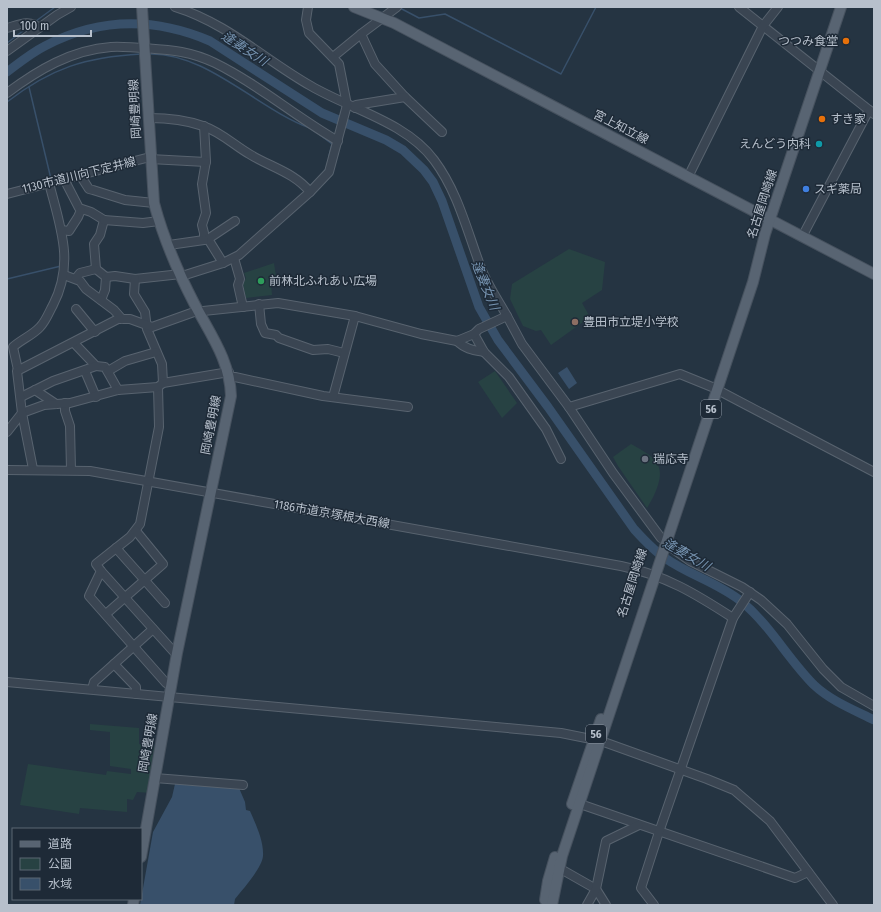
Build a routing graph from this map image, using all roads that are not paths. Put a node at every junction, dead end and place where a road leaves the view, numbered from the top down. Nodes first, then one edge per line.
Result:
1 (71, 7) edge
2 (142, 7) edge
3 (175, 7) edge
4 (308, 7) edge
5 (354, 7) edge
6 (397, 7) edge
7 (739, 7) edge
8 (778, 7) edge
9 (841, 7) edge
10 (382, 19) junction
11 (34, 25) junction
12 (763, 26) junction
13 (7, 28) edge
14 (361, 34) junction
15 (145, 44) junction
16 (7, 51) edge
17 (333, 57) junction
18 (820, 71) junction
19 (7, 93) edge
20 (405, 97) junction
21 (349, 107) junction
22 (872, 112) edge
23 (149, 118) junction
24 (204, 126) junction
25 (442, 132) dead end
26 (339, 139) junction
27 (150, 158) junction
28 (206, 162) junction
29 (80, 175) junction
30 (688, 177) junction
31 (64, 179) junction
32 (49, 183) junction
33 (310, 192) junction
34 (7, 194) edge
35 (154, 203) junction
36 (81, 210) junction
37 (104, 220) junction
38 (769, 220) junction
39 (159, 221) junction
40 (235, 221) dead end
41 (61, 230) junction
42 (802, 237) junction
43 (206, 239) junction
44 (169, 246) junction
45 (234, 258) junction
46 (223, 263) junction
47 (96, 269) junction
48 (874, 273) edge
49 (64, 275) junction
50 (181, 275) junction
51 (106, 277) junction
52 (76, 278) junction
53 (135, 279) junction
54 (101, 300) junction
55 (259, 304) junction
56 (243, 306) junction
57 (76, 310) dead end
58 (200, 312) junction
59 (355, 316) junction
60 (505, 317) junction
61 (122, 319) junction
62 (146, 326) junction
63 (95, 332) junction
64 (477, 332) junction
65 (457, 341) junction
66 (74, 342) junction
67 (156, 352) junction
68 (340, 352) dead end
69 (484, 352) junction
70 (96, 366) junction
71 (18, 370) junction
72 (85, 371) junction
73 (108, 371) junction
74 (229, 375) junction
75 (161, 385) junction
76 (714, 389) junction
77 (35, 390) junction
78 (118, 390) junction
79 (20, 397) junction
80 (96, 397) junction
81 (333, 397) junction
82 (56, 404) junction
83 (65, 404) junction
84 (408, 407) dead end
85 (570, 407) junction
86 (22, 413) junction
87 (7, 432) edge
88 (562, 459) dead end
89 (33, 469) junction
90 (7, 470) edge
91 (71, 470) junction
92 (874, 472) edge
93 (148, 480) junction
94 (211, 493) junction
95 (136, 531) junction
96 (663, 542) junction
97 (116, 548) junction
98 (101, 571) junction
99 (654, 571) junction
100 (144, 580) junction
101 (750, 593) junction
102 (125, 597) junction
103 (165, 603) dead end
104 (106, 614) junction
105 (733, 618) junction
106 (153, 629) junction
107 (133, 646) junction
108 (177, 653) junction
109 (114, 664) junction
110 (7, 682) edge
111 (171, 685) junction
112 (92, 689) junction
113 (136, 694) junction
114 (169, 696) junction
115 (874, 706) edge
116 (597, 740) junction
117 (680, 770) junction
118 (155, 778) junction
119 (243, 786) dead end
120 (580, 804) junction
121 (639, 825) junction
122 (658, 832) junction
123 (142, 851) edge
124 (559, 868) junction
125 (808, 872) junction
126 (596, 889) junction
127 (545, 905) edge
128 (552, 905) edge
129 (587, 905) edge
130 (606, 905) edge
131 (654, 905) edge
132 (833, 905) edge

1 - 11 street
2 - 15 main road, 岡崎豊明線
3 - 21 street
4 - 17 street
5 - 10 main road, 宮上知立線
6 - 10 street
7 - 12 street
8 - 12 street
9 - 18 main road, 名古屋岡崎線 / 56
10 - 14 street
10 - 30 main road, 宮上知立線
11 - 13 street
11 - 16 street
12 - 18 street
12 - 30 street
14 - 17 street
14 - 20 street
15 - 19 street
15 - 23 main road, 岡崎豊明線
15 - 26 street
17 - 21 street
18 - 22 street
18 - 38 main road, 名古屋岡崎線 / 56
20 - 21 street
20 - 25 street
21 - 26 street
21 - 60 street
22 - 42 street
23 - 24 street
23 - 27 main road, 岡崎豊明線
24 - 28 street
24 - 33 street
26 - 33 street
27 - 28 street, 1130市道川向下定井線
27 - 29 street, 1130市道川向下定井線
27 - 35 main road, 岡崎豊明線
28 - 43 street
29 - 31 street, 1130市道川向下定井線
29 - 35 street
30 - 38 main road, 宮上知立線
31 - 32 street, 1130市道川向下定井線
31 - 36 street
32 - 34 street, 1130市道川向下定井線
32 - 41 street
33 - 45 street
35 - 39 main road, 岡崎豊明線
36 - 37 street
36 - 41 street
37 - 39 street
37 - 47 street
38 - 42 main road, 宮上知立線
38 - 76 main road, 名古屋岡崎線 / 56
39 - 44 main road, 岡崎豊明線
40 - 43 street
41 - 49 street
42 - 48 main road, 宮上知立線
43 - 44 street
43 - 46 street
44 - 50 main road, 岡崎豊明線
45 - 46 street
45 - 56 street
46 - 50 street
47 - 51 street
47 - 52 street
49 - 52 street
49 - 71 street
50 - 53 street
50 - 58 main road, 岡崎豊明線
51 - 53 street
51 - 54 street
52 - 54 street
53 - 62 street
54 - 61 street
55 - 56 street
55 - 59 street
55 - 68 street
56 - 58 street
57 - 63 street
58 - 62 street
58 - 74 main road, 岡崎豊明線
59 - 65 street
59 - 81 street
60 - 64 street
60 - 85 street
61 - 62 street
61 - 63 street
62 - 67 street
63 - 66 street
64 - 65 street
64 - 69 street
65 - 69 street
66 - 70 street
66 - 71 street
67 - 73 street
67 - 75 street
69 - 88 street
70 - 72 street
70 - 73 street
71 - 79 street
72 - 77 street
72 - 80 street
73 - 78 street
74 - 75 street
74 - 81 street
74 - 94 main road, 岡崎豊明線
75 - 78 street
75 - 93 street
76 - 85 street
76 - 92 street
76 - 96 main road, 名古屋岡崎線 / 56
77 - 79 street
77 - 82 street
78 - 80 street
79 - 86 street
80 - 83 street
81 - 84 street
82 - 83 street
82 - 86 street
83 - 91 street
85 - 96 street
86 - 87 street
86 - 89 street
89 - 90 street, 1186市道京塚根大西線
89 - 91 street, 1186市道京塚根大西線
91 - 93 street, 1186市道京塚根大西線
93 - 94 street, 1186市道京塚根大西線
93 - 95 street
94 - 99 street, 1186市道京塚根大西線
94 - 108 main road, 岡崎豊明線
95 - 97 street
95 - 100 street
96 - 99 main road, 名古屋岡崎線 / 56
96 - 101 street
97 - 98 street
97 - 100 street
98 - 102 street
98 - 104 street
99 - 105 street, 1186市道京塚根大西線
99 - 116 main road, 名古屋岡崎線 / 56
100 - 102 street
100 - 103 street
101 - 105 street
101 - 115 street
102 - 104 street
102 - 106 street
104 - 107 street
105 - 117 street
106 - 107 street
106 - 108 street
107 - 109 street
107 - 111 street
108 - 111 main road, 岡崎豊明線
109 - 112 street
109 - 113 street
110 - 112 street
111 - 114 main road, 岡崎豊明線
112 - 113 street
113 - 114 street
114 - 116 street
114 - 118 main road, 岡崎豊明線
116 - 117 street
116 - 120 main road, 名古屋岡崎線 / 56
116 - 127 main road, 名古屋岡崎線 / 56
117 - 122 street
117 - 125 street
118 - 119 street
118 - 123 main road, 岡崎豊明線
120 - 121 street
120 - 124 main road, 名古屋岡崎線 / 56
121 - 122 street
121 - 126 street
122 - 125 street
122 - 131 street
124 - 126 street
124 - 128 main road, 名古屋岡崎線 / 56
125 - 132 street
126 - 129 street
126 - 130 street

